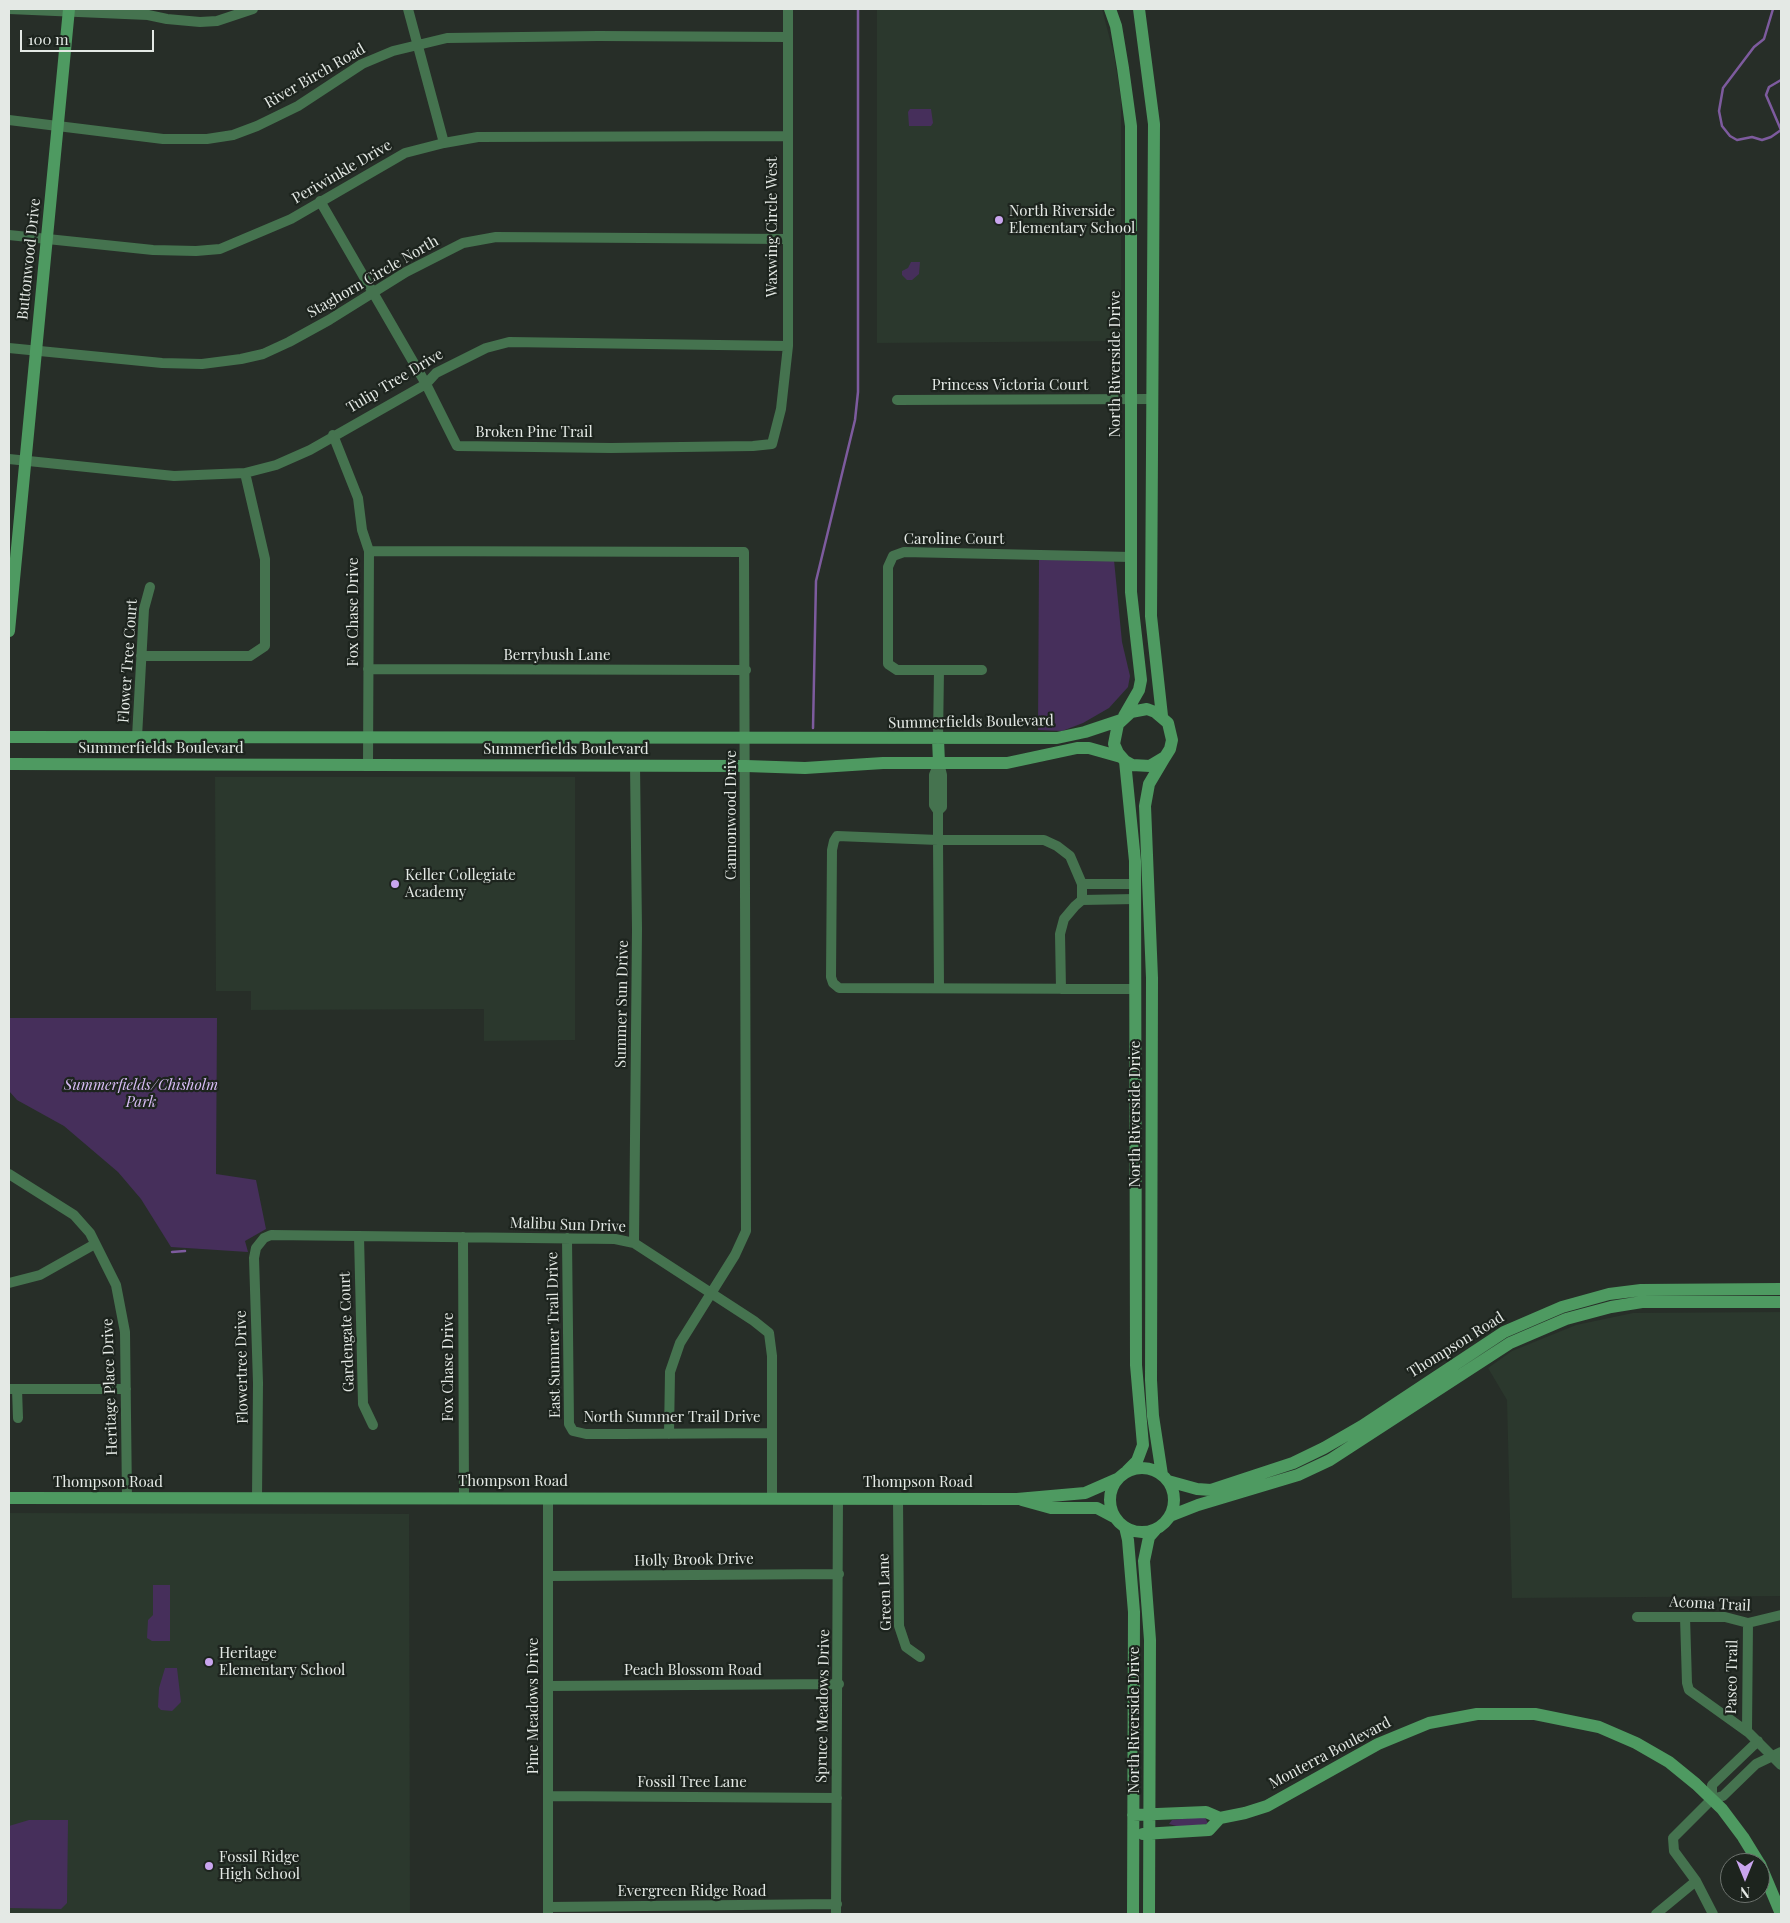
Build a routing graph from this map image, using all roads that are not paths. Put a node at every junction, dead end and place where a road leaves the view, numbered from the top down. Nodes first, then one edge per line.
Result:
1 (9, 9) edge
2 (253, 9) edge
3 (408, 9) edge
4 (788, 9) edge
5 (1110, 9) edge
6 (1139, 9) edge
7 (69, 11) edge
8 (788, 38) junction
9 (417, 44) junction
10 (9, 120) edge
11 (58, 126) junction
12 (787, 136) junction
13 (444, 143) junction
14 (320, 201) junction
15 (9, 234) edge
16 (47, 238) junction
17 (787, 239) junction
18 (373, 293) junction
19 (788, 346) junction
20 (9, 348) edge
21 (36, 350) junction
22 (426, 384) junction
23 (1131, 399) junction
24 (1152, 399) junction
25 (898, 400) dead end
26 (333, 436) junction
27 (772, 444) joint
28 (9, 459) edge
29 (25, 460) junction
30 (245, 473) junction
31 (369, 551) junction
32 (1131, 557) junction
33 (12, 574) edge
34 (150, 587) dead end
35 (9, 631) edge
36 (142, 656) junction
37 (368, 669) junction
38 (746, 670) junction
39 (939, 670) junction
40 (982, 670) dead end
41 (1162, 716) junction
42 (1122, 718) junction
43 (9, 737) edge
44 (137, 737) junction
45 (368, 738) junction
46 (746, 738) junction
47 (938, 738) junction
48 (1165, 757) junction
49 (1123, 759) junction
50 (939, 763) junction
51 (9, 764) edge
52 (368, 765) junction
53 (635, 765) junction
54 (746, 766) junction
55 (938, 840) junction
56 (1082, 884) junction
57 (1135, 884) junction
58 (1135, 899) junction
59 (1082, 900) junction
60 (939, 988) junction
61 (1061, 989) junction
62 (1136, 990) junction
63 (9, 1174) edge
64 (1136, 1176) junction
65 (1151, 1176) junction
66 (1136, 1190) junction
67 (1151, 1190) junction
68 (359, 1236) junction
69 (463, 1237) junction
70 (264, 1238) joint
71 (568, 1238) junction
72 (634, 1243) junction
73 (95, 1244) junction
74 (9, 1284) edge
75 (1781, 1289) edge
76 (712, 1293) junction
77 (1658, 1295) junction
78 (1781, 1302) edge
79 (1493, 1338) junction
80 (1498, 1350) junction
81 (13, 1389) edge
82 (126, 1389) junction
83 (18, 1418) dead end
84 (373, 1425) dead end
85 (573, 1431) joint
86 (771, 1433) junction
87 (669, 1434) junction
88 (1295, 1469) junction
89 (1122, 1475) junction
90 (1165, 1478) junction
91 (9, 1498) edge
92 (127, 1498) junction
93 (258, 1498) junction
94 (464, 1498) junction
95 (548, 1498) junction
96 (772, 1498) junction
97 (838, 1498) junction
98 (898, 1499) junction
99 (1017, 1499) junction
100 (1170, 1516) junction
101 (1114, 1517) junction
102 (1125, 1528) junction
103 (1156, 1529) junction
104 (839, 1574) junction
105 (549, 1576) junction
106 (1781, 1615) edge
107 (1686, 1617) junction
108 (1637, 1618) dead end
109 (1748, 1623) junction
110 (920, 1657) dead end
111 (839, 1684) junction
112 (548, 1686) junction
113 (1747, 1731) junction
114 (1758, 1741) junction
115 (1777, 1754) edge
116 (1740, 1758) junction
117 (1781, 1766) edge
118 (1751, 1769) junction
119 (548, 1796) junction
120 (837, 1798) junction
121 (1712, 1799) junction
122 (1134, 1815) junction
123 (1150, 1815) junction
124 (1220, 1818) junction
125 (1133, 1833) junction
126 (1149, 1834) junction
127 (1753, 1853) edge
128 (1696, 1881) junction
129 (1770, 1888) edge
130 (836, 1909) edge
131 (548, 1910) edge
132 (1133, 1914) edge
133 (1149, 1914) edge
134 (1656, 1914) edge
135 (1714, 1914) edge
136 (1781, 1914) edge

1 - 7 street
2 - 7 street
3 - 9 street
4 - 8 street, Waxwing Circle West
5 - 23 street, North Riverside Drive
6 - 24 street, North Riverside Drive
7 - 11 street, Buttonwood Drive
8 - 9 street, River Birch Road
8 - 12 street, Waxwing Circle West
9 - 11 street, River Birch Road
9 - 13 street
10 - 11 street, River Birch Road
11 - 16 street, Buttonwood Drive
12 - 13 street, Periwinkle Drive
12 - 17 street, Waxwing Circle West
13 - 14 street, Periwinkle Drive
14 - 16 street, Periwinkle Drive
14 - 18 street, Broken Pine Trail
15 - 16 street, Periwinkle Drive
16 - 21 street, Buttonwood Drive
17 - 18 street, Staghorn Circle North
17 - 19 street, Waxwing Circle West
18 - 21 street, Staghorn Circle North
18 - 22 street, Broken Pine Trail
19 - 22 street, Tulip Tree Drive
19 - 27 street, Waxwing Circle West
20 - 21 street, Staghorn Circle North
21 - 29 street, Buttonwood Drive
22 - 26 street, Tulip Tree Drive
22 - 27 street, Broken Pine Trail
23 - 24 street, Princess Victoria Court
23 - 25 street, Princess Victoria Court
23 - 32 street, North Riverside Drive
24 - 41 street, North Riverside Drive
26 - 30 street, Tulip Tree Drive
26 - 31 street, Fox Chase Drive
28 - 29 street, Tulip Tree Drive
29 - 30 street, Tulip Tree Drive
29 - 33 street, Buttonwood Drive
30 - 36 street
31 - 37 street, Fox Chase Drive
31 - 38 street, Cannonwood Drive
32 - 39 street, Caroline Court
32 - 42 street, North Riverside Drive
33 - 35 street, Buttonwood Drive
34 - 36 street, Flower Tree Court
36 - 44 street, Flower Tree Court
37 - 38 street, Berrybush Lane
37 - 45 street, Fox Chase Drive
38 - 46 street, Cannonwood Drive
39 - 40 street, Caroline Court
39 - 47 street
41 - 42 street
41 - 48 street, North Riverside Drive
42 - 47 street, Summerfields Boulevard
42 - 49 street, North Riverside Drive
43 - 44 street, Summerfields Boulevard
44 - 45 street, Summerfields Boulevard
45 - 46 street, Summerfields Boulevard
45 - 52 street, Fox Chase Drive
46 - 47 street, Summerfields Boulevard
46 - 54 street, Cannonwood Drive
47 - 50 street
48 - 49 street
48 - 65 street, North Riverside Drive
49 - 50 street, Summerfields Boulevard
49 - 57 street, North Riverside Drive
50 - 54 street, Summerfields Boulevard
50 - 55 street
51 - 52 street, Summerfields Boulevard
52 - 53 street, Summerfields Boulevard
53 - 54 street, Summerfields Boulevard
53 - 72 street, Summer Sun Drive
54 - 76 street, Cannonwood Drive
55 - 56 street
55 - 60 street
55 - 60 street
56 - 57 street
56 - 59 street
57 - 58 street, North Riverside Drive
58 - 59 street
58 - 62 street, North Riverside Drive
59 - 61 street
60 - 61 street
61 - 62 street
62 - 64 street, North Riverside Drive
63 - 73 street, Heritage Place Drive
64 - 65 street
64 - 66 street, North Riverside Drive
65 - 67 street, North Riverside Drive
66 - 67 street
66 - 89 street, North Riverside Drive
67 - 90 street, North Riverside Drive
68 - 69 street, Malibu Sun Drive
68 - 70 street, Malibu Sun Drive
68 - 84 street, Gardengate Court
69 - 71 street, Malibu Sun Drive
69 - 94 street, Fox Chase Drive
70 - 93 street, Flowertree Drive
71 - 72 street, Malibu Sun Drive
71 - 85 street, East Summer Trail Drive
72 - 76 street, Malibu Sun Drive
73 - 74 street
73 - 82 street, Heritage Place Drive
75 - 77 street, Thompson Road
76 - 86 street, Malibu Sun Drive
76 - 87 street, Cannonwood Drive
77 - 78 street, Thompson Road
77 - 79 street, Thompson Road
77 - 80 street, Thompson Road
79 - 80 street
79 - 88 street, Thompson Road
80 - 88 street, Thompson Road
81 - 82 street
81 - 83 street
82 - 92 street, Heritage Place Drive
85 - 87 street, North Summer Trail Drive
86 - 87 street, North Summer Trail Drive
86 - 96 street, Malibu Sun Drive
88 - 90 street, Thompson Road
88 - 100 street, Thompson Road
89 - 90 street
89 - 99 street, Thompson Road
89 - 101 street, North Riverside Drive
90 - 100 street, North Riverside Drive
91 - 92 street, Thompson Road
92 - 93 street, Thompson Road
93 - 94 street, Thompson Road
94 - 95 street, Thompson Road
95 - 96 street, Thompson Road
95 - 105 street, Pine Meadows Drive
96 - 97 street, Thompson Road
97 - 98 street, Thompson Road
97 - 104 street, Spruce Meadows Drive
98 - 99 street, Thompson Road
98 - 110 street, Green Lane
99 - 101 street, Thompson Road
100 - 103 street, North Riverside Drive
101 - 102 street
102 - 103 street
102 - 122 street, North Riverside Drive
103 - 123 street, North Riverside Drive
104 - 105 street, Holly Brook Drive
104 - 111 street, Spruce Meadows Drive
105 - 112 street, Pine Meadows Drive
106 - 109 street, Acoma Trail
107 - 108 street, Acoma Trail
107 - 109 street, Acoma Trail
107 - 113 street
109 - 113 street, Paseo Trail
111 - 112 street, Peach Blossom Road
111 - 120 street, Spruce Meadows Drive
112 - 119 street, Pine Meadows Drive
113 - 114 street
114 - 115 street
114 - 116 street
115 - 117 street
115 - 118 street
116 - 118 street
116 - 121 street
118 - 121 street
119 - 120 street, Fossil Tree Lane
119 - 131 street, Pine Meadows Drive
120 - 130 street, Spruce Meadows Drive
121 - 124 street, Monterra Boulevard
121 - 127 street, Monterra Boulevard
121 - 128 street
122 - 123 street, Monterra Boulevard
122 - 125 street, North Riverside Drive
123 - 124 street, Monterra Boulevard
123 - 126 street, North Riverside Drive
124 - 126 street, Monterra Boulevard
125 - 126 street, Monterra Boulevard
125 - 132 street, North Riverside Drive
126 - 133 street, North Riverside Drive
128 - 134 street
128 - 135 street
129 - 136 street, Monterra Boulevard
130 - 131 street, Evergreen Ridge Road

